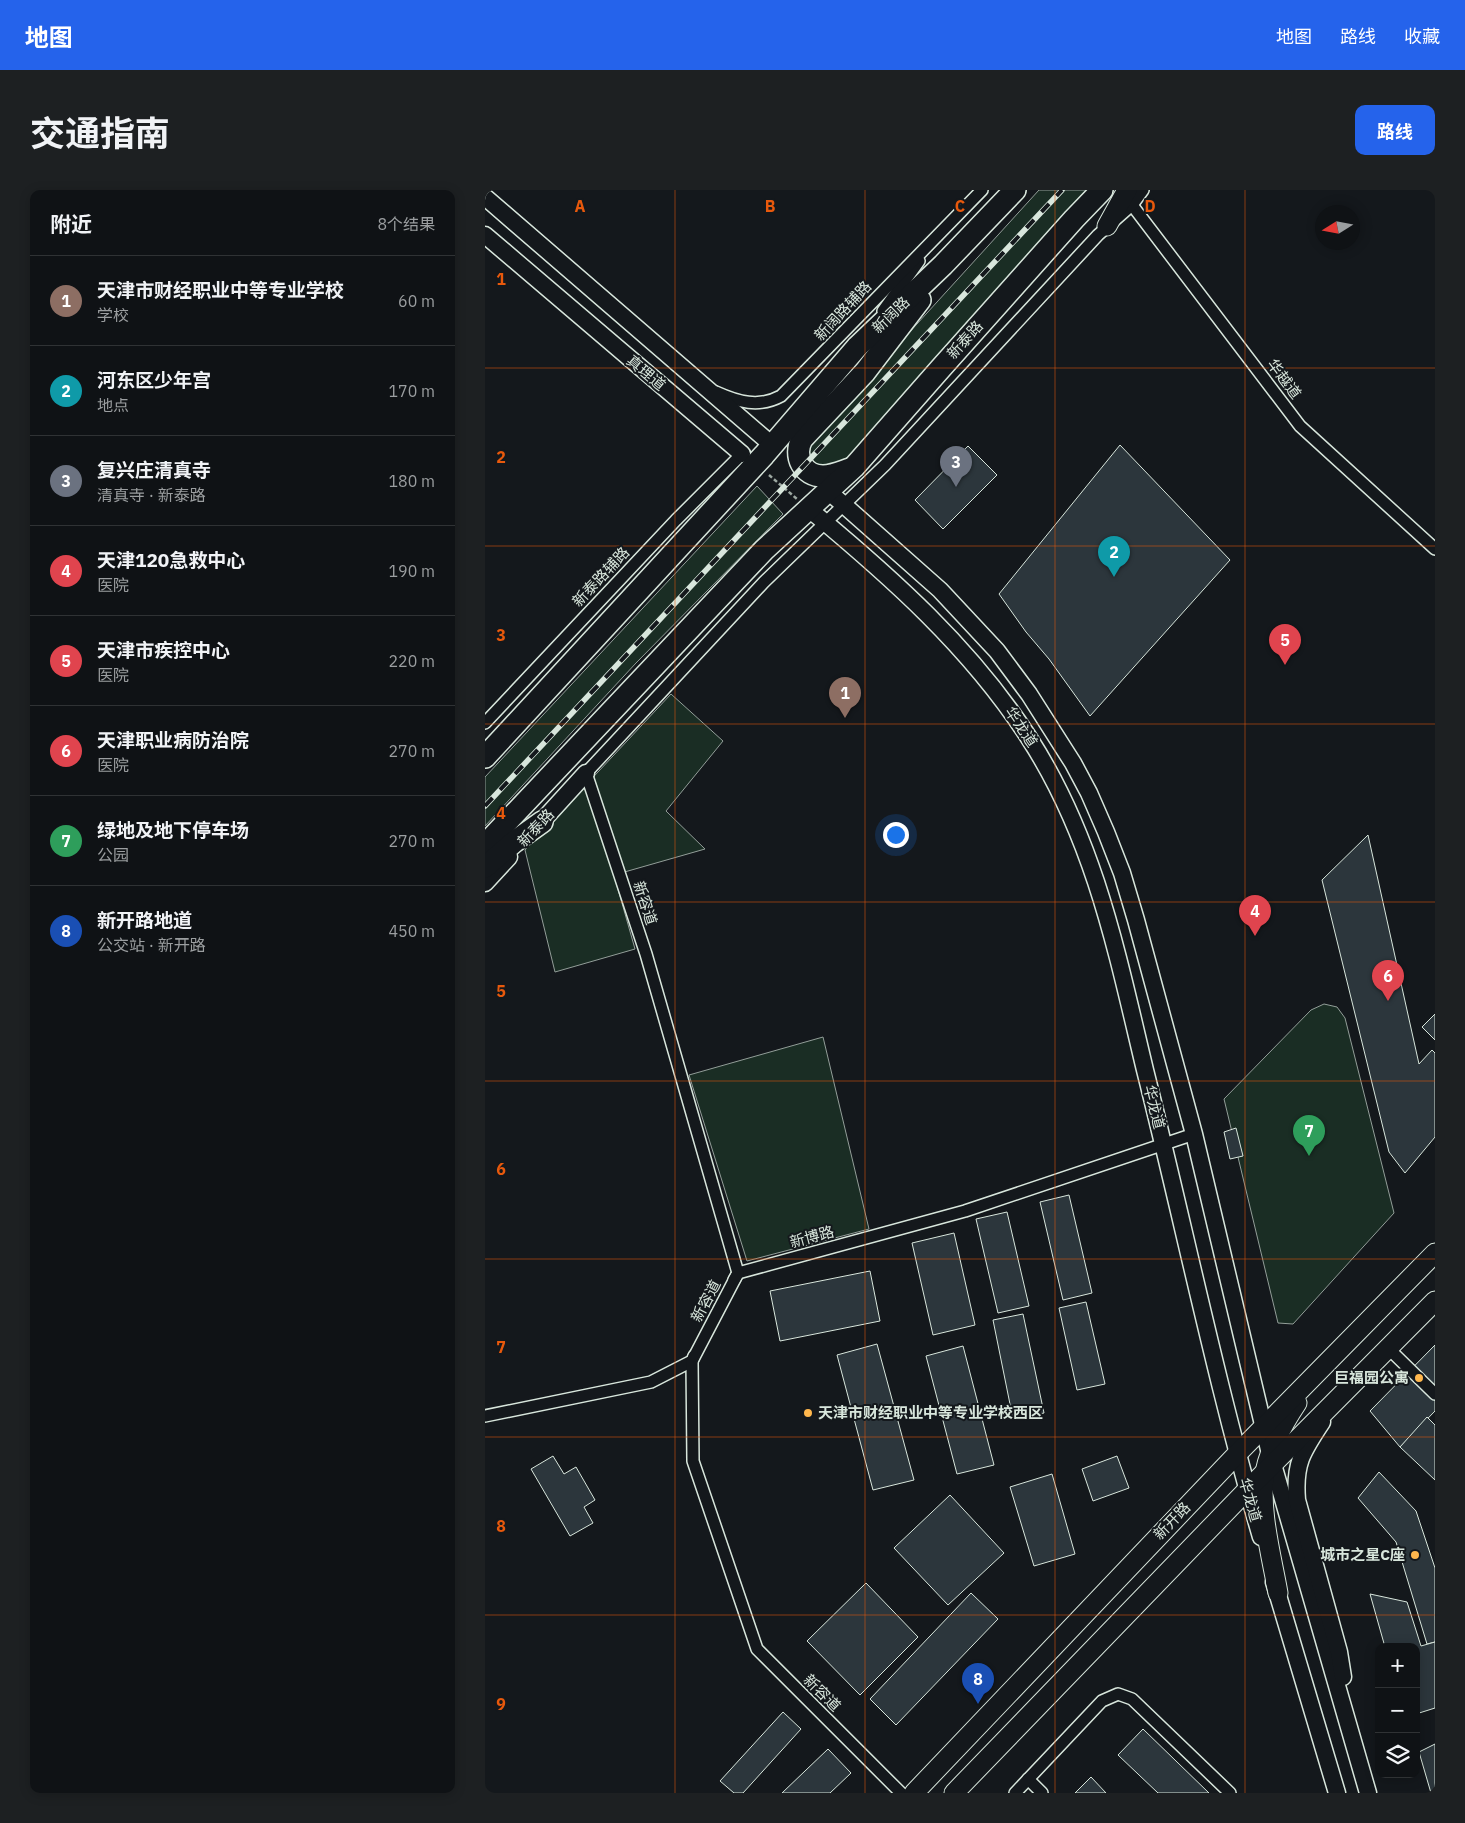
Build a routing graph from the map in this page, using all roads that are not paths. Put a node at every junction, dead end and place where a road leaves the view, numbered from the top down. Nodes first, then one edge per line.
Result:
1 (982, 190) edge
2 (1015, 190) edge
3 (1102, 190) edge
4 (1143, 190) edge
5 (485, 197) edge
6 (1129, 197) edge
7 (1107, 226) joint
8 (485, 235) edge
9 (937, 238) junction
10 (943, 265) junction
11 (857, 347) junction
12 (705, 387) junction
13 (771, 444) junction
14 (748, 459) junction
15 (854, 467) junction
16 (827, 512) junction
17 (1435, 550) edge
18 (485, 723) edge
19 (485, 757) edge
20 (586, 774) junction
21 (542, 822) junction
22 (485, 845) edge
23 (485, 867) edge
24 (485, 883) edge
25 (1194, 1134) junction
26 (1163, 1143) junction
27 (1435, 1253) edge
28 (738, 1273) junction
29 (1435, 1301) edge
30 (1389, 1349) junction
31 (692, 1361) junction
32 (1318, 1370) junction
33 (1435, 1394) edge
34 (1337, 1402) junction
35 (485, 1416) edge
36 (1263, 1427) junction
37 (1237, 1453) junction
38 (1269, 1464) junction
39 (1247, 1490) junction
40 (1278, 1593) junction
41 (1344, 1712) junction
42 (1028, 1779) junction
43 (901, 1792) edge
44 (954, 1793) edge
45 (1015, 1793) edge
46 (1042, 1793) edge
47 (1230, 1793) edge
48 (1337, 1793) edge
49 (1368, 1793) edge

1 - 9 street, 新阔路辅路
2 - 10 highway, 新阔路
3 - 15 highway, 新泰路
4 - 6 street
5 - 12 main road, 真理道
6 - 7 main road
6 - 17 street, 华越道
7 - 16 street
8 - 14 main road, 真理道
9 - 11 street
9 - 12 street, 新阔路辅路
10 - 11 highway, 新阔路
10 - 15 highway
11 - 13 highway, 新阔路
12 - 13 main road, 真理道
13 - 14 highway, 新阔路
14 - 18 street, 新泰路辅路
14 - 19 highway, 新阔路
15 - 16 highway, 新泰路
16 - 20 street
16 - 22 highway, 新泰路
16 - 25 main road
16 - 26 main road, 华龙道
20 - 21 main road, 新泰路
20 - 28 street, 新容道
21 - 23 highway
21 - 24 main road, 新泰路
25 - 26 street, 新博路
25 - 36 main road
26 - 28 street, 新博路
26 - 37 main road, 华龙道
27 - 32 main road, 新开路
28 - 31 street
29 - 30 main road
30 - 33 street
30 - 34 main road
31 - 35 street
31 - 43 street, 新容道
32 - 36 main road, 新开路
32 - 38 main road
34 - 38 main road
34 - 41 main road
36 - 37 main road, 新开路
36 - 38 main road
37 - 39 main road, 华龙道
37 - 43 main road, 新开路
38 - 39 main road
38 - 40 main road
38 - 41 main road
39 - 40 main road, 华龙道
39 - 44 main road
40 - 48 main road, 华龙道
41 - 49 main road
42 - 45 street
42 - 46 street
42 - 47 street

